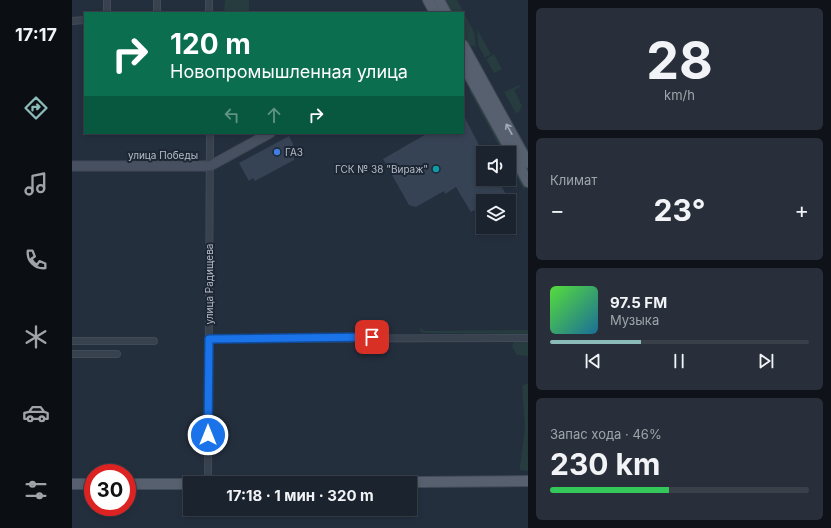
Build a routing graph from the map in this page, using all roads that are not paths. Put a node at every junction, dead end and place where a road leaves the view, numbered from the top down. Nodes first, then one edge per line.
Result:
1 (107, 0) edge
2 (157, 0) edge
3 (208, 0) edge
4 (428, 0) edge
5 (439, 0) edge
6 (107, 12) edge
7 (157, 12) edge
8 (208, 12) edge
9 (434, 12) edge
10 (445, 12) edge
11 (84, 20) edge
12 (72, 21) edge
13 (464, 47) edge
14 (464, 65) edge
15 (492, 106) junction
16 (210, 134) edge
17 (268, 134) edge
18 (528, 163) edge
19 (72, 166) edge
20 (210, 166) junction
21 (528, 182) edge
22 (528, 338) edge
23 (209, 339) junction
24 (154, 340) dead end
25 (72, 341) edge
26 (72, 354) edge
27 (117, 354) dead end
28 (208, 476) edge
29 (528, 481) edge
30 (417, 482) edge
31 (72, 484) edge
32 (84, 484) edge
33 (136, 484) edge
34 (183, 484) edge

1 - 6 street
2 - 7 street
3 - 8 street
4 - 9 main road
5 - 10 main road
11 - 12 street
13 - 15 main road
14 - 15 main road
18 -> 15 main road
15 - 21 main road
16 - 20 street, улица Радищева
17 - 20 main road, улица Победы
19 - 20 main road, улица Победы
20 - 23 street, улица Радищева
22 - 23 street
23 - 28 street, улица Радищева
24 - 25 street
26 - 27 street
29 - 30 main road
31 - 32 main road
33 - 34 main road

